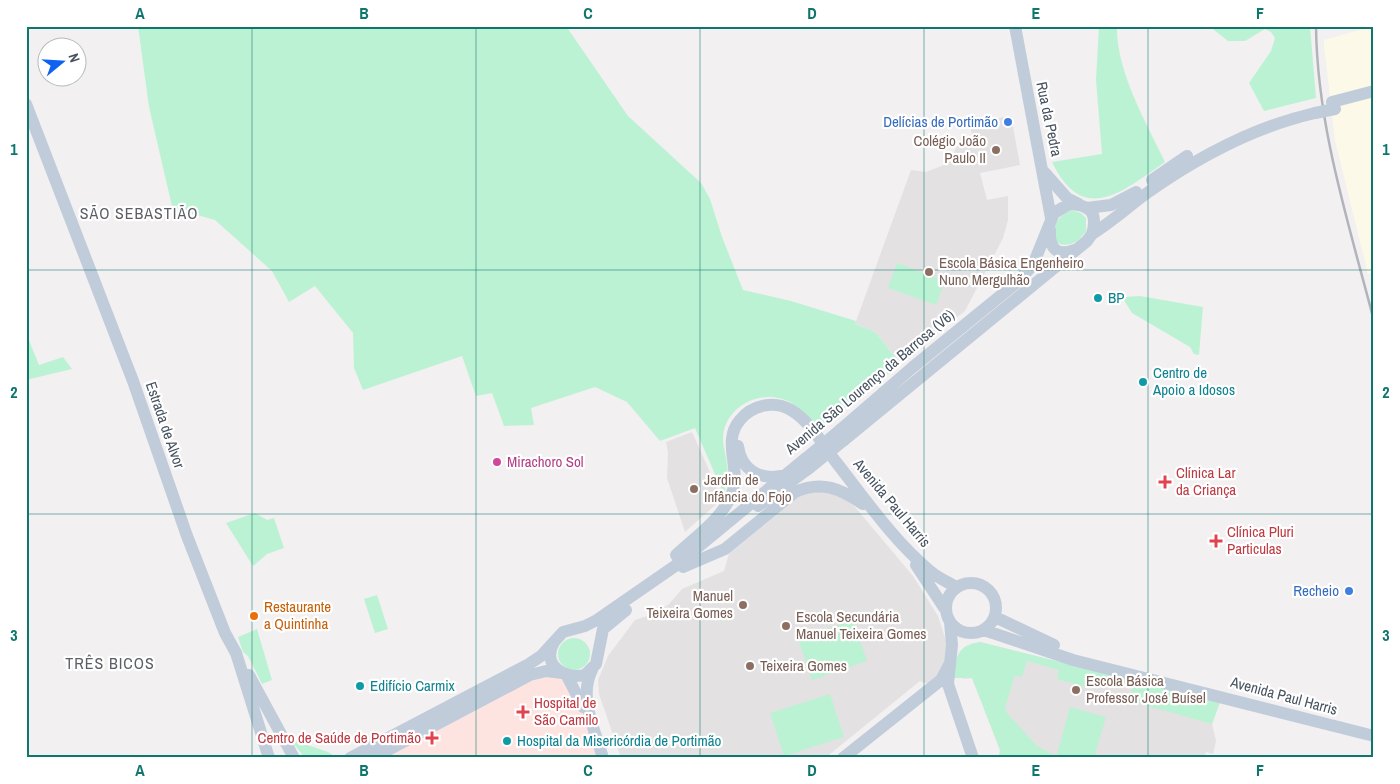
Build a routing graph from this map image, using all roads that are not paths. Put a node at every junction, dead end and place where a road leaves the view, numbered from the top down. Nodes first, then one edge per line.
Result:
1 (1015, 26) edge
2 (1374, 91) edge
3 (1374, 99) edge
4 (26, 104) edge
5 (1333, 105) junction
6 (1315, 110) junction
7 (1044, 172) junction
8 (1084, 207) junction
9 (1050, 222) junction
10 (1092, 234) junction
11 (1074, 250) junction
12 (842, 435) junction
13 (806, 464) junction
14 (782, 476) junction
15 (863, 504) junction
16 (683, 567) junction
17 (956, 587) junction
18 (635, 595) junction
19 (945, 609) junction
20 (995, 617) junction
21 (950, 622) junction
22 (984, 630) junction
23 (562, 634) junction
24 (969, 634) junction
25 (236, 653) junction
26 (598, 653) junction
27 (950, 661) junction
28 (592, 670) junction
29 (564, 675) junction
30 (929, 689) junction
31 (951, 693) junction
32 (1374, 728) edge
33 (1374, 736) edge
34 (269, 757) edge
35 (350, 757) edge
36 (294, 758) edge
37 (373, 758) edge
38 (843, 758) edge
39 (973, 758) edge

1 - 7 main road, Rua da Pedra
2 - 5 main road, Avenida São Lourenço da Barrosa (V6)
3 - 5 main road, Avenida São Lourenço da Barrosa (V6)
4 - 25 main road, Estrada de Alvor
5 - 6 main road, Avenida São Lourenço da Barrosa (V6), bridge
6 - 8 main road, Avenida São Lourenço da Barrosa (V6)
6 - 10 main road, Avenida São Lourenço da Barrosa (V6)
7 - 8 main road
7 - 9 main road, Rua da Pedra
8 - 9 main road, Avenida São Lourenço da Barrosa (V6)
8 - 10 main road
9 - 11 main road
9 - 12 main road, Avenida São Lourenço da Barrosa (V6)
10 - 11 main road, Avenida São Lourenço da Barrosa (V6)
11 - 12 main road, Avenida São Lourenço da Barrosa (V6)
12 - 13 main road, Avenida São Lourenço da Barrosa (V6), bridge
13 - 14 main road, Avenida São Lourenço da Barrosa (V6)
13 - 16 main road, Avenida São Lourenço da Barrosa (V6)
14 - 15 main road, Avenida Paul Harris
14 - 18 main road, Avenida São Lourenço da Barrosa (V6)
15 - 16 main road
15 - 19 main road, Avenida Paul Harris
16 - 26 main road, Avenida São Lourenço da Barrosa (V6)
17 - 18 main road, Avenida Paul Harris
17 - 19 main road
17 - 20 main road
18 - 23 main road, Avenida São Lourenço da Barrosa (V6)
19 - 21 main road
20 - 22 main road
20 - 32 main road, Avenida Paul Harris
21 - 24 main road
21 - 27 main road
22 - 24 main road
22 - 33 main road, Avenida Paul Harris
23 - 26 main road
23 - 29 main road
23 - 35 main road
24 - 27 main road
25 - 34 main road, Estrada de Alvor
25 - 36 main road
26 - 28 main road, Avenida São Lourenço da Barrosa (V6)
27 - 30 main road
27 - 31 main road
28 - 29 main road
28 - 29 main road, Avenida São Lourenço da Barrosa (V6)
29 - 37 main road
30 - 31 main road
30 - 38 main road
31 - 39 main road

